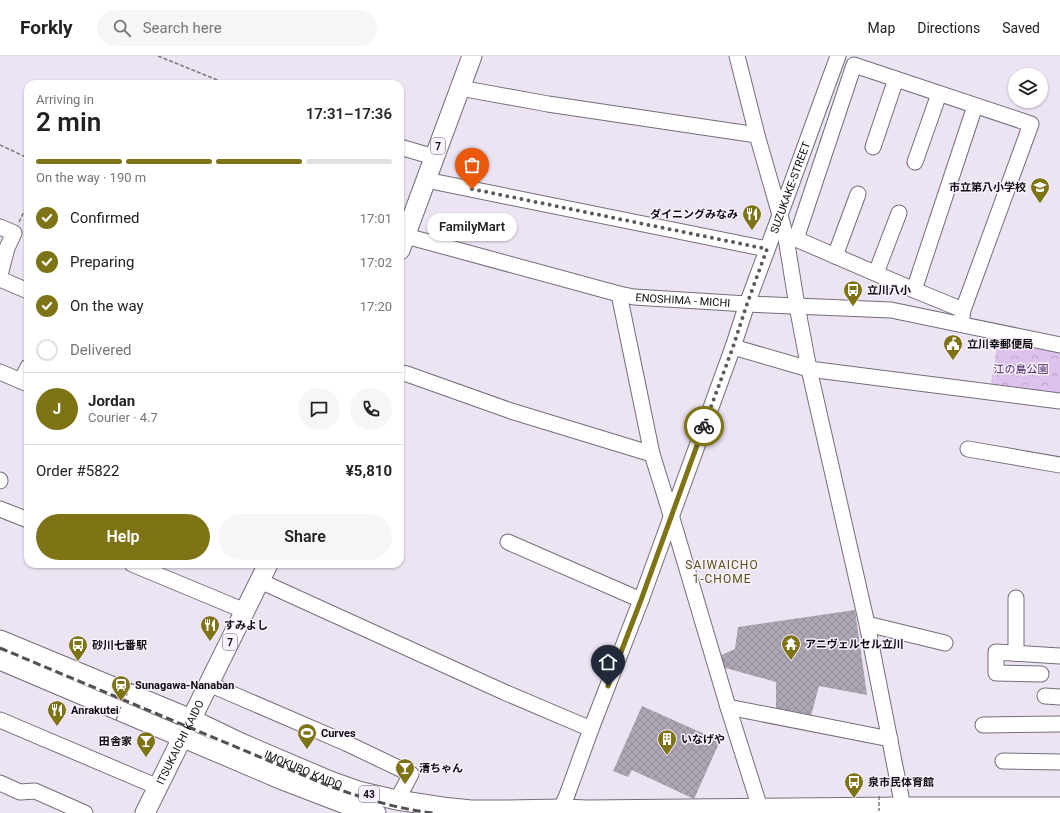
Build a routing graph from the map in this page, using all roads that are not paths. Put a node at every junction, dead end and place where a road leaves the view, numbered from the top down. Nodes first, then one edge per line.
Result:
1 (472, 56) edge
2 (737, 56) edge
3 (838, 56) edge
4 (896, 79) junction
5 (460, 88) junction
6 (939, 94) junction
7 (976, 106) junction
8 (757, 136) junction
9 (404, 147) edge
10 (873, 147) dead end
11 (434, 157) junction
12 (915, 162) dead end
13 (426, 180) junction
14 (858, 194) dead end
15 (899, 213) dead end
16 (780, 215) junction
17 (7, 230) edge
18 (404, 240) edge
19 (404, 243) edge
20 (767, 249) junction
21 (835, 256) junction
22 (876, 273) junction
23 (0, 275) edge
24 (0, 279) edge
25 (24, 289) edge
26 (914, 290) junction
27 (619, 294) junction
28 (747, 304) junction
29 (796, 306) junction
30 (962, 317) junction
31 (1060, 345) edge
32 (733, 347) junction
33 (809, 369) junction
34 (0, 372) edge
35 (404, 374) edge
36 (24, 383) edge
37 (1060, 401) edge
38 (968, 449) dead end
39 (652, 454) junction
40 (1060, 465) edge
41 (0, 508) edge
42 (671, 515) junction
43 (24, 518) edge
44 (508, 542) dead end
45 (142, 568) edge
46 (264, 572) edge
47 (1016, 598) dead end
48 (641, 600) junction
49 (245, 611) junction
50 (867, 624) junction
51 (0, 640) edge
52 (945, 643) dead end
53 (1016, 654) junction
54 (1060, 656) edge
55 (0, 660) edge
56 (1041, 674) dead end
57 (209, 684) junction
58 (1044, 696) dead end
59 (1060, 697) edge
60 (728, 707) junction
61 (191, 719) junction
62 (0, 720) edge
63 (1060, 724) edge
64 (983, 725) dead end
65 (591, 729) junction
66 (182, 737) junction
67 (890, 739) junction
68 (1003, 761) dead end
69 (1060, 762) edge
70 (0, 783) edge
71 (158, 786) junction
72 (397, 800) junction
73 (903, 807) junction
74 (1058, 807) edge
75 (964, 810) edge
76 (560, 811) edge
77 (760, 811) edge
78 (85, 813) edge
79 (145, 813) edge
80 (376, 813) edge

1 - 5 main road, 7
2 - 8 street
3 - 16 street, SUZUKAKE-STREET
4 - 6 street
4 - 10 street
4 - 21 street
5 - 8 street
5 - 11 main road, 7
6 - 7 street
6 - 12 street
7 - 26 street
7 - 30 street
8 - 16 street
9 - 11 street
11 - 13 main road, 7
13 - 18 main road, 7
13 - 20 street
14 - 21 street
15 - 22 street
16 - 20 street, SUZUKAKE-STREET
16 - 29 street
17 - 23 street
19 - 27 street, ENOSHIMA - MICHI
20 - 28 street, SUZUKAKE-STREET
21 - 22 street
22 - 26 street
24 - 25 street
26 - 30 street
27 - 28 street, ENOSHIMA - MICHI
27 - 39 street
28 - 29 street, ENOSHIMA - MICHI
28 - 32 street, SUZUKAKE-STREET
29 - 30 street, ENOSHIMA - MICHI
29 - 33 street
30 - 31 street, ENOSHIMA - MICHI
32 - 33 street
32 - 42 street, SUZUKAKE-STREET
33 - 37 street
33 - 50 street
34 - 36 street
35 - 39 street
38 - 40 street
39 - 42 street
41 - 43 street
42 - 48 street, SUZUKAKE-STREET
42 - 60 street
44 - 48 street
45 - 49 street
46 - 49 main road, ITSUKAICHI KAIDO / 7
46 - 65 street
47 - 53 street
48 - 65 street, SUZUKAKE-STREET
49 - 57 main road, ITSUKAICHI KAIDO / 7
50 - 52 street
50 - 67 street
51 - 61 main road, IMOKUBO KAIDO / 43
53 - 54 street
53 - 56 street
55 - 66 main road, IMOKUBO KAIDO / 43
57 - 61 main road, ITSUKAICHI KAIDO / 7
57 - 72 street
58 - 59 street
60 - 67 street
60 - 77 street
61 - 66 main road, ITSUKAICHI KAIDO / 7
61 - 72 main road, IMOKUBO KAIDO / 43
62 - 71 street
63 - 64 street
65 - 76 street, SUZUKAKE-STREET
66 - 71 main road, ITSUKAICHI KAIDO / 7
66 - 80 main road, IMOKUBO KAIDO / 43
67 - 73 street
68 - 69 street
70 - 78 street
71 - 79 main road, ITSUKAICHI KAIDO / 7
72 - 76 main road, IMOKUBO KAIDO / 43
73 - 75 main road, IMOKUBO KAIDO / 43
73 - 77 main road, IMOKUBO KAIDO / 43
74 - 75 main road, IMOKUBO KAIDO / 43
76 - 77 main road, IMOKUBO KAIDO / 43

